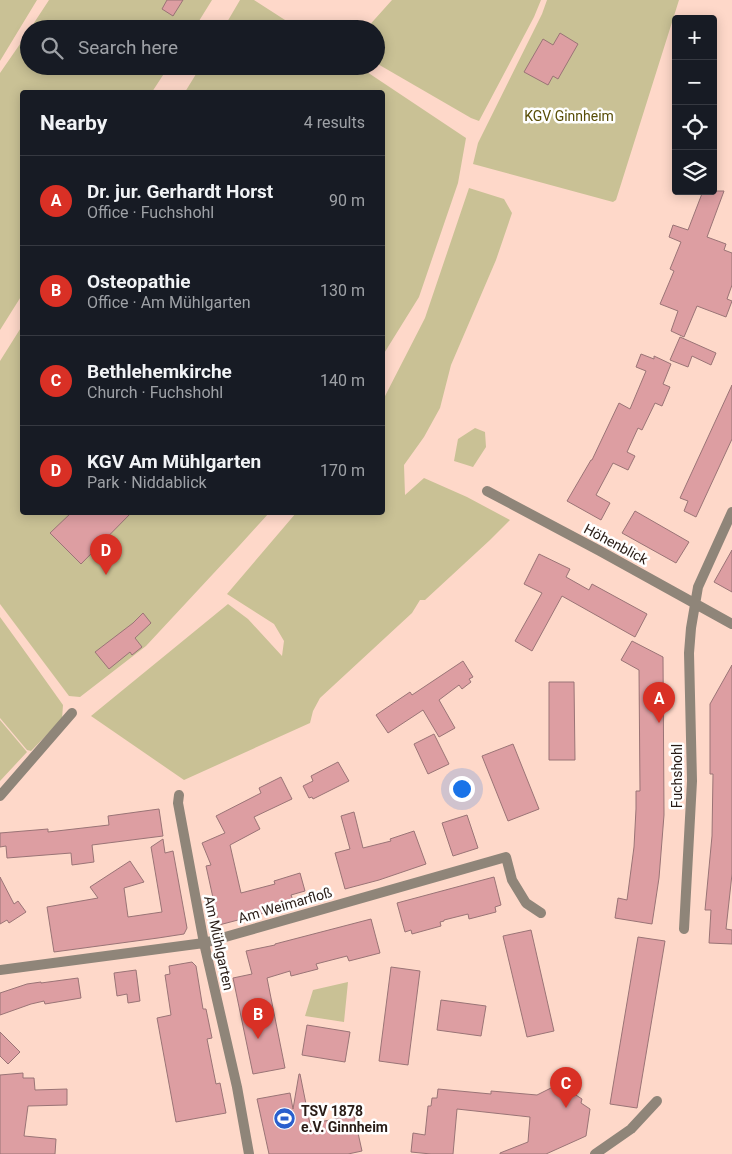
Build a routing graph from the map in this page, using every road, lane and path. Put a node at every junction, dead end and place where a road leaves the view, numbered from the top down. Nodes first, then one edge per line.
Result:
1 (487, 491) dead end
2 (732, 512) edge
3 (695, 603) junction
4 (732, 624) edge
5 (72, 714) dead end
6 (179, 795) dead end
7 (0, 796) edge
8 (541, 913) dead end
9 (684, 929) dead end
10 (204, 943) junction
11 (0, 970) edge
12 (657, 1101) dead end
13 (250, 1154) edge
14 (595, 1154) edge

1 - 3 street, Höhenblick
2 - 3 street, Fuchshohl
3 - 4 street, Höhenblick
3 - 9 street, Fuchshohl
5 - 7 street
6 - 10 street, Am Mühlgarten
8 - 10 street, Am Weimarfloß
10 - 11 street, Am Weimarfloß
10 - 13 street, Am Mühlgarten
12 - 14 street

